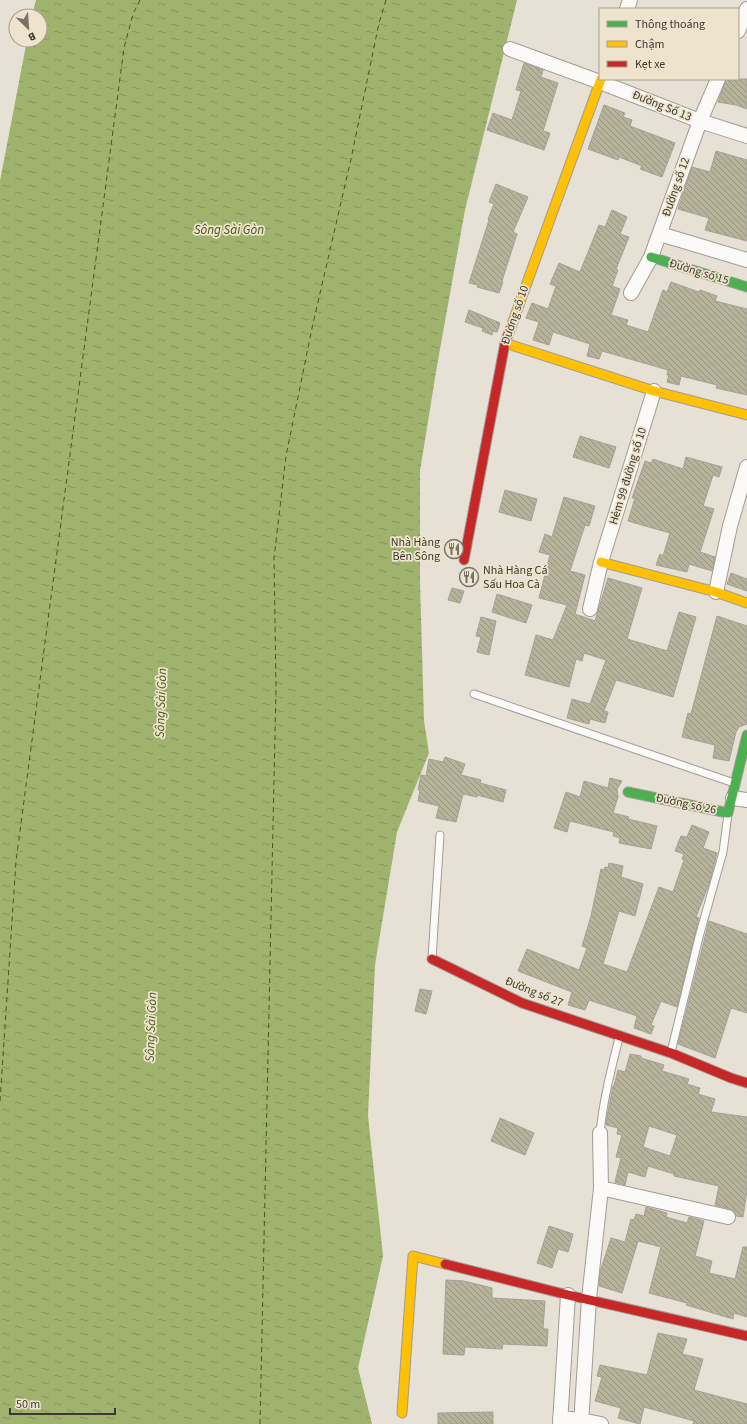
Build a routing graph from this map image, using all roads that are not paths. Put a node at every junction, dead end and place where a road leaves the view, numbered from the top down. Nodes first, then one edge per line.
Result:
1 (747, 11) edge
2 (739, 29) edge
3 (510, 50) dead end
4 (599, 80) edge
5 (600, 80) edge
6 (718, 80) edge
7 (700, 121) junction
8 (747, 136) edge
9 (660, 234) junction
10 (652, 257) junction
11 (747, 260) edge
12 (746, 285) edge
13 (631, 293) dead end
14 (505, 343) junction
15 (654, 391) junction
16 (747, 415) edge
17 (747, 466) edge
18 (464, 560) dead end
19 (601, 562) junction
20 (716, 592) junction
21 (747, 603) edge
22 (590, 609) dead end
23 (474, 694) dead end
24 (747, 735) edge
25 (736, 784) junction
26 (628, 792) dead end
27 (733, 798) junction
28 (747, 800) edge
29 (728, 813) junction
30 (440, 834) dead end
31 (432, 959) joint
32 (620, 1036) junction
33 (671, 1053) junction
34 (747, 1083) edge
35 (600, 1133) joint
36 (601, 1188) junction
37 (728, 1217) dead end
38 (568, 1295) junction
39 (589, 1299) junction
40 (747, 1336) edge
41 (402, 1413) dead end
42 (560, 1421) edge
43 (581, 1422) edge
44 (601, 1424) edge

1 - 2 street
3 - 4 street, Đường Số 13
5 - 7 street, Đường Số 13
5 - 14 street, Đường số 10
6 - 7 street, Đường số 12
7 - 8 street, Đường Số 13
7 - 9 street, Đường số 12
9 - 10 street, Đường số 12
9 - 11 street
10 - 12 street, Đường số 15
10 - 13 street, Đường số 12
14 - 15 street
14 - 18 street, Đường số 10
15 - 16 street
15 - 19 street, Hẻm 99 đường số 10
17 - 20 street
19 - 20 street
19 - 22 street, Hẻm 99 đường số 10
20 - 21 street
23 - 25 lane
24 - 25 street, Đường số 26
25 - 27 street, Đường số 26
26 - 29 street, Đường số 26
27 - 28 street, Đường số 26
27 - 29 street, Đường số 26
29 - 33 lane
30 - 31 lane, Đường số 27
31 - 32 street, Đường số 27
32 - 33 street, Đường số 27
32 - 35 lane
33 - 34 street, Đường số 27
35 - 36 street
36 - 37 street
36 - 39 street
38 - 39 street
38 - 41 street
38 - 42 street
39 - 40 street
39 - 43 street
42 - 43 street
43 - 44 street

